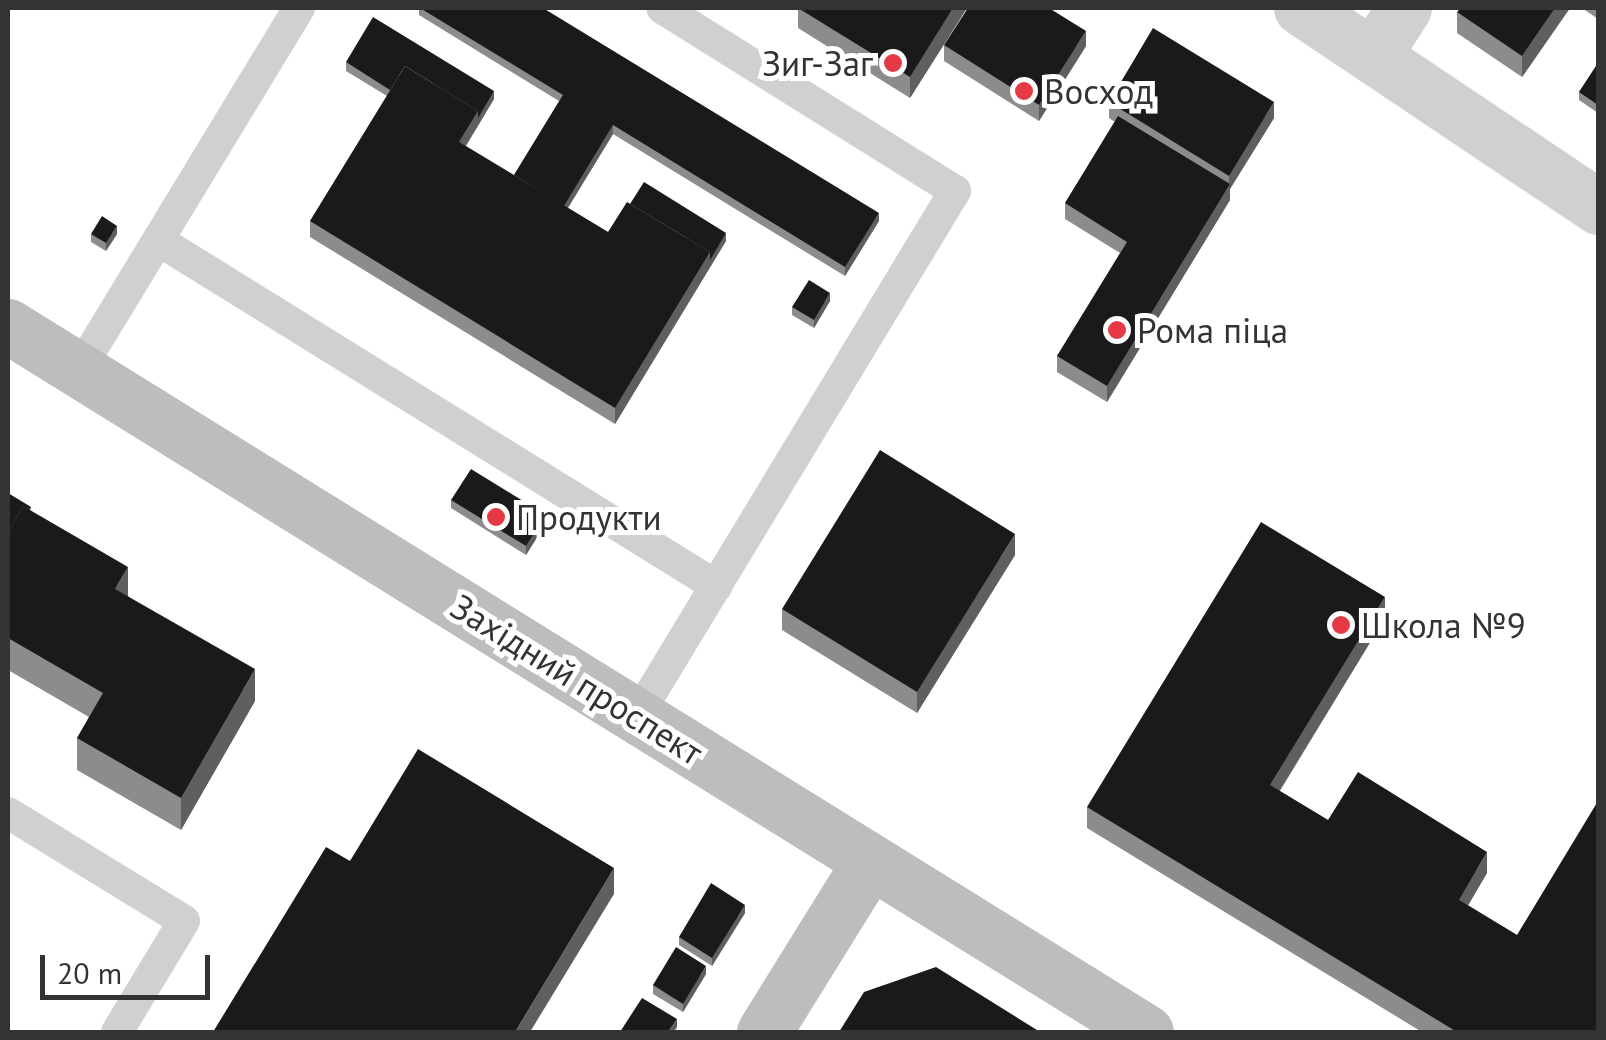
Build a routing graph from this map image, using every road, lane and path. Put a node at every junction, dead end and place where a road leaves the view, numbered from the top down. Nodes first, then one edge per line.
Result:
1 (299, 8) edge
2 (662, 8) edge
3 (1301, 8) edge
4 (1404, 8) edge
5 (1373, 56) junction
6 (1598, 207) edge
7 (158, 240) junction
8 (8, 326) edge
9 (80, 370) junction
10 (716, 586) junction
11 (637, 716) junction
12 (8, 812) edge
13 (870, 861) junction
14 (1116, 1025) edge
15 (117, 1032) edge
16 (764, 1032) edge

1 - 7 lane
2 - 10 lane
3 - 5 street
4 - 5 street
5 - 6 street
7 - 9 lane
7 - 10 lane
8 - 9 main road, Західний проспект
9 - 11 main road, Західний проспект
10 - 11 lane
11 - 13 main road, Західний проспект
12 - 15 lane
13 - 14 main road, Західний проспект
13 - 16 main road

